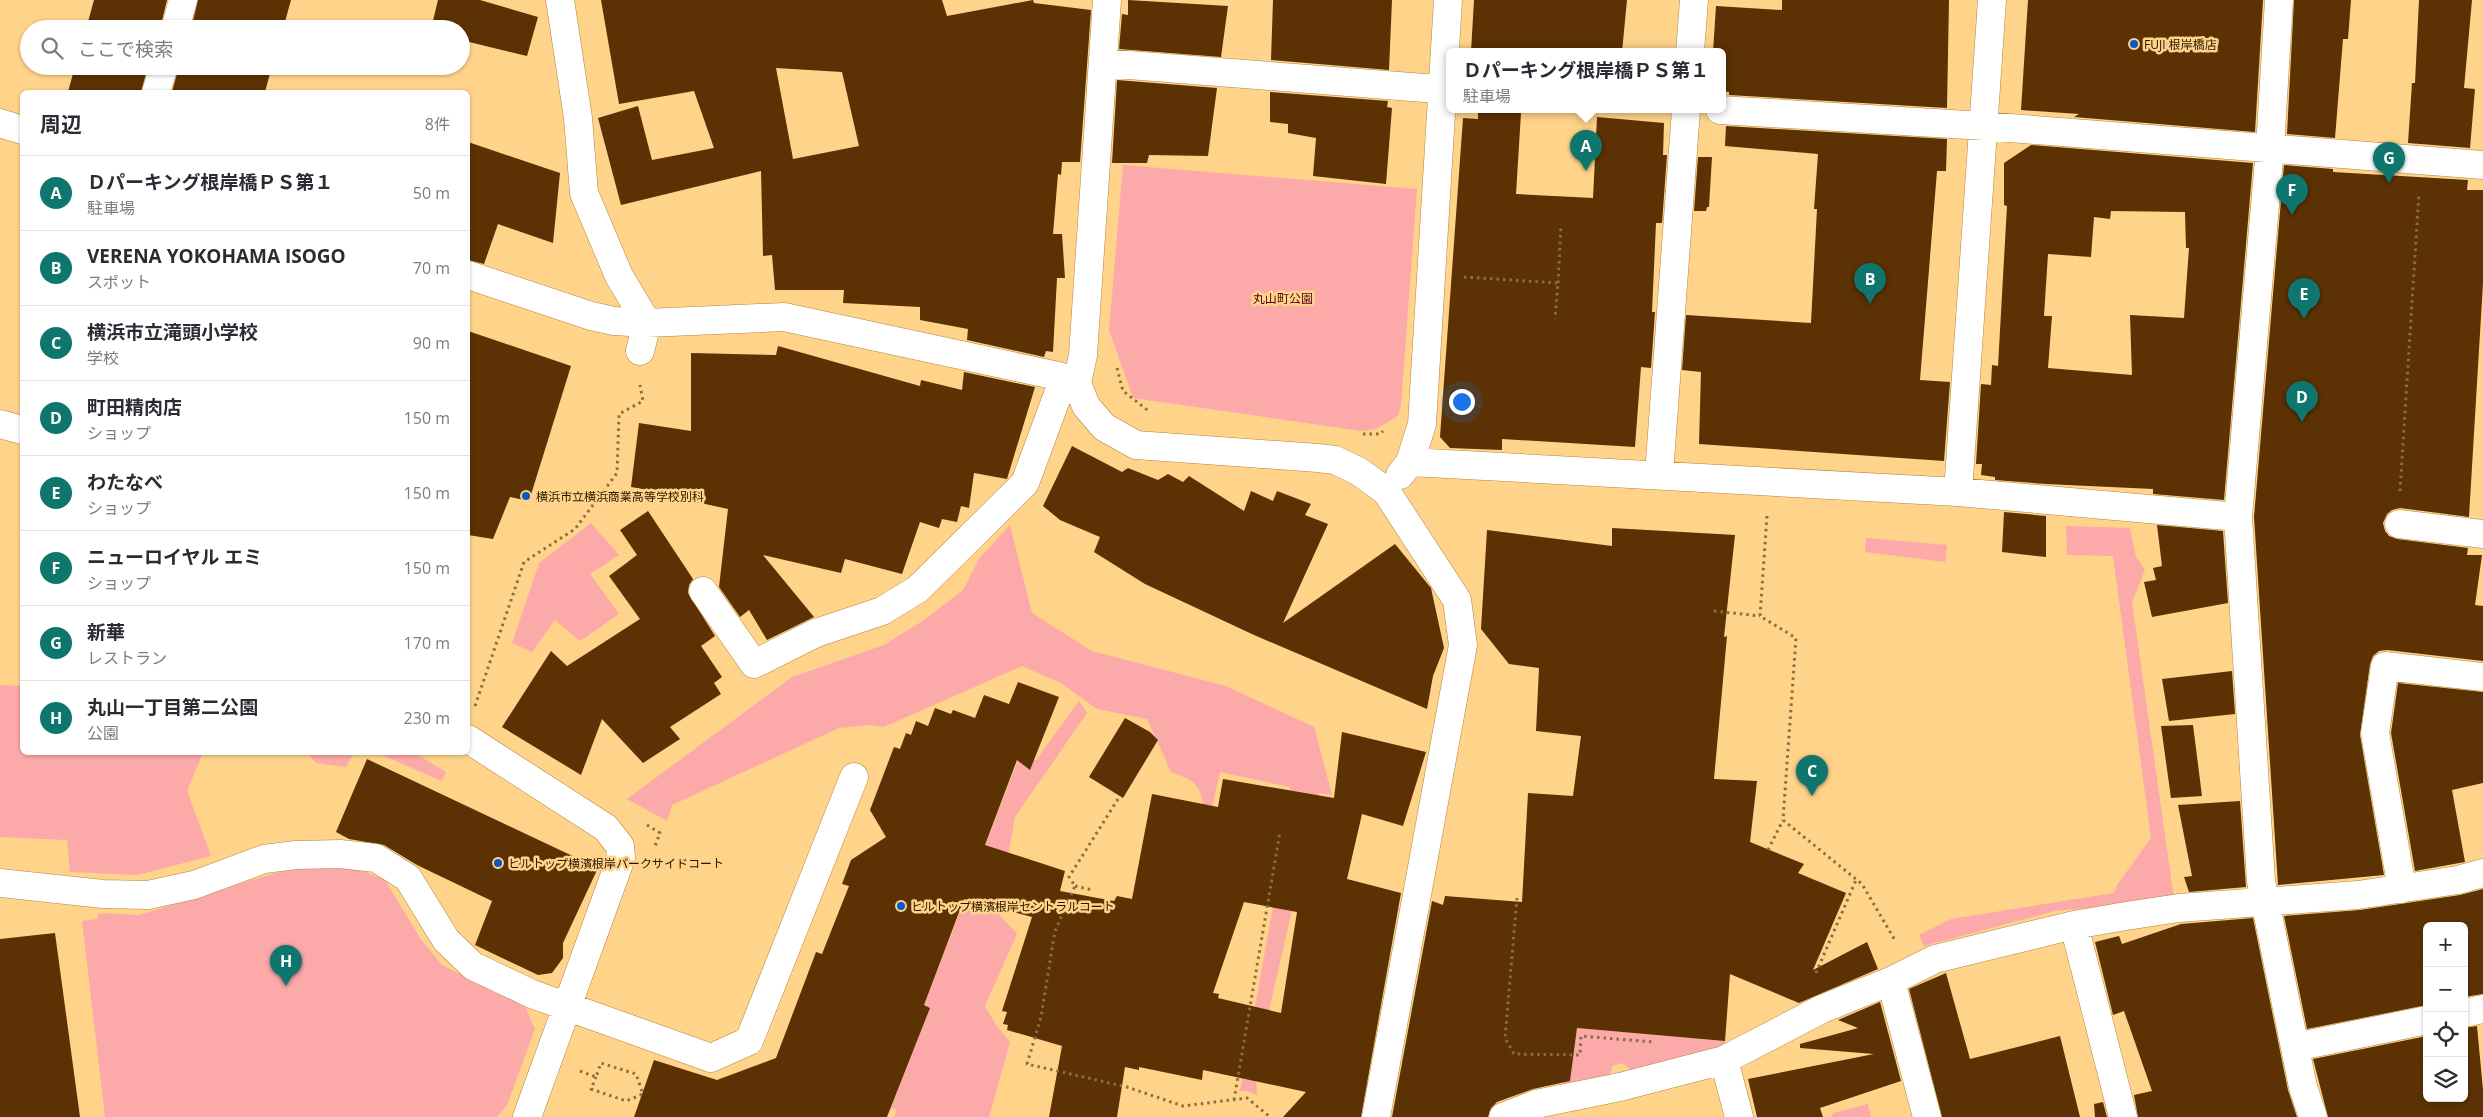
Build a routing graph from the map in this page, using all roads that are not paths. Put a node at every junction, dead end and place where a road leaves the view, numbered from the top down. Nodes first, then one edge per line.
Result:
1 (183, 0) edge
2 (560, 0) edge
3 (1108, 0) edge
4 (1448, 0) edge
5 (1694, 0) edge
6 (1992, 0) edge
7 (2278, 0) edge
8 (177, 20) edge
9 (1447, 48) edge
10 (1690, 48) edge
11 (1103, 63) junction
12 (161, 75) edge
13 (157, 90) edge
14 (1446, 90) edge
15 (1726, 110) edge
16 (1686, 113) edge
17 (0, 123) edge
18 (1984, 126) junction
19 (20, 129) edge
20 (2270, 148) junction
21 (2483, 165) edge
22 (470, 276) edge
23 (647, 323) junction
24 (640, 351) dead end
25 (1077, 383) junction
26 (0, 424) edge
27 (20, 429) edge
28 (1410, 462) junction
29 (1660, 474) junction
30 (1386, 491) junction
31 (1958, 492) junction
32 (2238, 517) junction
33 (2399, 524) road end
34 (2483, 534) edge
35 (703, 591) dead end
36 (2483, 677) edge
37 (470, 740) edge
38 (854, 778) dead end
39 (2483, 873) edge
40 (0, 883) edge
41 (2402, 888) junction
42 (2265, 901) junction
43 (2074, 925) junction
44 (1891, 981) junction
45 (567, 1007) junction
46 (2483, 1009) edge
47 (2468, 1012) edge
48 (2423, 1021) edge
49 (2295, 1047) junction
50 (1724, 1060) junction
51 (1537, 1110) edge
52 (527, 1117) edge
53 (1376, 1117) edge
54 (1503, 1117) edge
55 (1739, 1117) edge
56 (1927, 1117) edge
57 (2123, 1117) edge
58 (2313, 1117) edge

1 - 8 street
2 - 23 street
3 - 11 street
4 - 9 street
5 - 10 street
6 - 18 street
7 - 20 street
11 - 14 street
11 - 25 street
12 - 13 street
14 - 28 street
15 - 18 street
16 - 29 street
17 - 19 street
18 - 20 street
18 - 31 street
20 - 21 street
20 - 32 street
22 - 23 street
23 - 24 street
23 - 25 street
25 - 30 street
25 - 35 street
26 - 27 street
28 - 29 street
28 - 30 street
29 - 31 street
30 - 53 street
31 - 32 street
32 - 42 street
33 - 34 street
36 - 41 street
37 - 45 street
38 - 45 street
39 - 41 street
40 - 45 street
41 - 42 street
42 - 43 street
42 - 49 street
43 - 44 street
43 - 57 street
44 - 50 street
44 - 56 street
45 - 52 street
46 - 47 street
48 - 49 street
49 - 58 street
50 - 51 street
50 - 55 street
51 - 54 street

